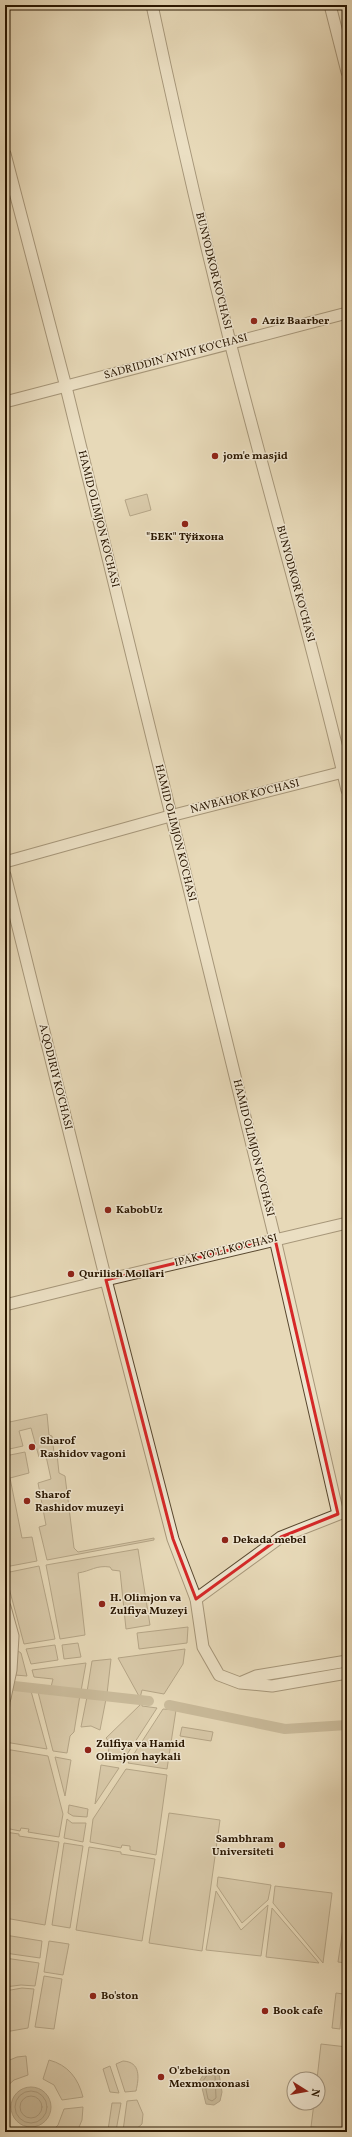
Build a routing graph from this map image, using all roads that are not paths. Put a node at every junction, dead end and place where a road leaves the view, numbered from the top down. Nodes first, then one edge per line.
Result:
1 (152, 5) edge
2 (330, 5) edge
3 (347, 72) edge
4 (5, 154) edge
5 (347, 313) edge
6 (230, 342) junction
7 (66, 387) junction
8 (5, 402) edge
9 (345, 771) edge
10 (347, 790) edge
11 (170, 816) junction
12 (5, 862) edge
13 (5, 875) edge
14 (347, 1223) edge
15 (276, 1239) junction
16 (106, 1280) junction
17 (5, 1305) edge
18 (343, 1512) edge
19 (196, 1599) junction
20 (5, 1607) edge
21 (347, 1661) edge
22 (347, 1674) edge
23 (240, 1683) junction
24 (5, 1695) edge

1 - 6 street, BUNYODKOR KO'CHASI
2 - 3 street
4 - 7 street, HAMID OLIMJON KO'CHASI
5 - 6 street, SADRIDDIN AYNIY KO'CHASI
6 - 7 street, SADRIDDIN AYNIY KO'CHASI
6 - 9 street, BUNYODKOR KO'CHASI
7 - 8 street, SADRIDDIN AYNIY KO'CHASI
7 - 11 street, HAMID OLIMJON KO'CHASI
9 - 10 street, BUNYODKOR KO'CHASI
9 - 11 street, NAVBAHOR KO'CHASI
11 - 12 street, NAVBAHOR KO'CHASI
11 - 15 street, HAMID OLIMJON KO'CHASI
13 - 16 street, A.QODIRIY KO'CHASI
14 - 15 street, IPAK YO'LI KO'CHASI
15 - 16 street, IPAK YO'LI KO'CHASI
15 - 18 street, HAMID OLIMJON KO'CHASI
16 - 17 street, IPAK YO'LI KO'CHASI
16 - 19 street, A.QODIRIY KO'CHASI
18 - 19 street
19 - 23 street, A.QODIRIY KO'CHASI
20 - 24 street
21 - 23 street
22 - 23 street, A.QODIRIY KO'CHASI

